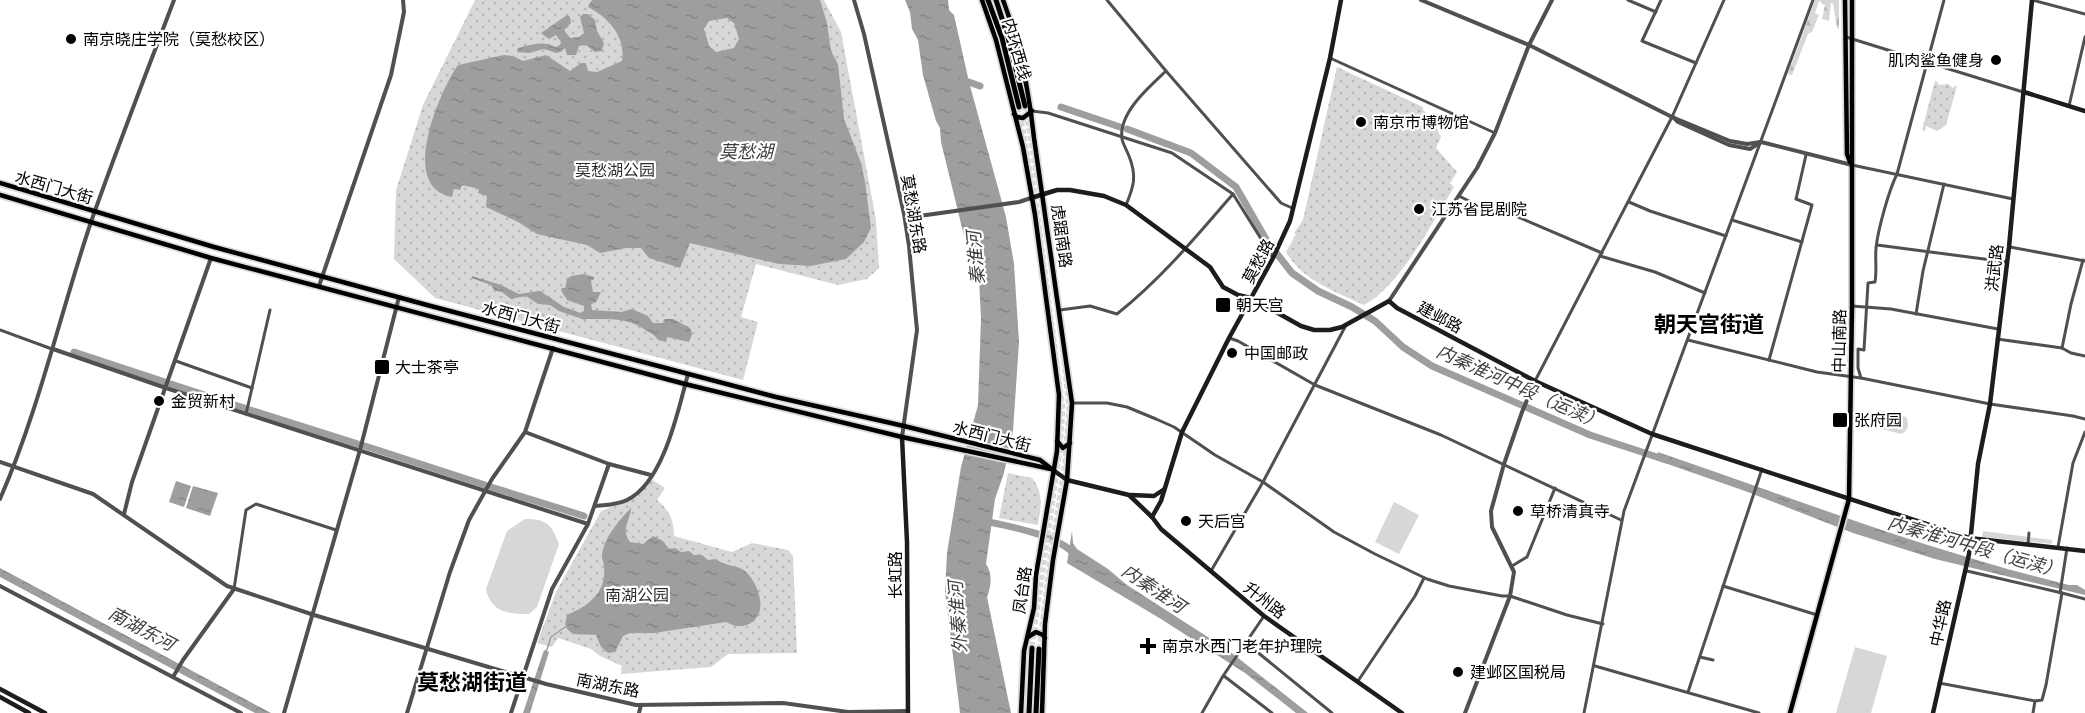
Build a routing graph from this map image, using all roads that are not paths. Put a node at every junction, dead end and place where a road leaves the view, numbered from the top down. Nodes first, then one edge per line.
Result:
1 (174, 0) edge
2 (403, 0) edge
3 (854, 0) edge
4 (982, 0) edge
5 (988, 0) edge
6 (996, 0) edge
7 (1003, 0) edge
8 (1107, 0) edge
9 (1341, 0) edge
10 (1421, 0) edge
11 (1552, 0) edge
12 (1628, 0) edge
13 (1660, 0) edge
14 (1724, 0) edge
15 (1813, 0) edge
16 (1845, 0) edge
17 (1852, 0) edge
18 (1944, 0) edge
19 (2032, 0) edge
20 (1656, 12) junction
21 (2085, 14) edge
22 (1844, 36) junction
23 (2085, 37) edge
24 (1850, 38) junction
25 (1529, 45) junction
26 (1330, 58) junction
27 (1927, 62) junction
28 (1696, 63) junction
29 (1166, 71) junction
30 (2024, 92) junction
31 (2069, 106) junction
32 (1032, 111) junction
33 (2085, 111) edge
34 (1014, 114) junction
35 (1672, 117) junction
36 (1495, 133) junction
37 (1122, 138) junction
38 (1761, 142) junction
39 (1806, 155) junction
40 (1852, 165) junction
41 (1897, 174) junction
42 (0, 183) edge
43 (1944, 184) junction
44 (1043, 193) junction
45 (1233, 194) junction
46 (0, 195) edge
47 (1459, 196) junction
48 (1031, 198) junction
49 (2013, 199) junction
50 (1628, 202) junction
51 (1126, 205) junction
52 (1294, 209) junction
53 (95, 211) junction
54 (905, 218) junction
55 (1732, 220) junction
56 (91, 222) junction
57 (1726, 236) junction
58 (1802, 243) junction
59 (1877, 245) junction
60 (2009, 247) junction
61 (1187, 248) junction
62 (1928, 252) junction
63 (1601, 255) junction
64 (211, 258) junction
65 (1273, 258) junction
66 (2084, 260) edge
67 (2007, 262) junction
68 (322, 276) junction
69 (319, 286) junction
70 (1705, 293) junction
71 (399, 297) junction
72 (1251, 298) junction
73 (1389, 301) junction
74 (1852, 306) junction
75 (1867, 306) junction
76 (396, 308) junction
77 (270, 310) dead end
78 (1060, 310) junction
79 (1916, 314) junction
80 (1346, 325) junction
81 (1999, 329) junction
82 (0, 330) edge
83 (1229, 338) junction
84 (1997, 339) junction
85 (1688, 340) junction
86 (553, 348) junction
87 (2062, 348) junction
88 (53, 349) junction
89 (2085, 356) edge
90 (1769, 360) junction
91 (176, 361) junction
92 (688, 374) junction
93 (1848, 376) junction
94 (1861, 378) junction
95 (1535, 381) junction
96 (685, 384) junction
97 (1315, 385) junction
98 (166, 388) junction
99 (252, 388) junction
100 (1072, 403) junction
101 (1990, 404) junction
102 (246, 414) junction
103 (2085, 420) edge
104 (904, 426) junction
105 (525, 432) junction
106 (1182, 432) junction
107 (2085, 432) edge
108 (1652, 434) junction
109 (902, 437) junction
110 (1057, 441) junction
111 (1071, 442) junction
112 (360, 450) junction
113 (0, 462) edge
114 (609, 464) junction
115 (1504, 464) junction
116 (14, 466) junction
117 (1762, 469) junction
118 (1053, 470) junction
119 (2065, 474) dead end
120 (651, 475) junction
121 (2071, 476) junction
122 (1067, 480) junction
123 (1263, 482) junction
124 (1165, 488) junction
125 (1555, 488) junction
126 (486, 490) junction
127 (1129, 495) junction
128 (0, 499) edge
129 (1849, 499) junction
130 (595, 506) junction
131 (124, 514) junction
132 (1152, 517) junction
133 (1622, 520) junction
134 (588, 524) junction
135 (338, 530) junction
136 (2029, 533) dead end
137 (1970, 538) junction
138 (2028, 544) junction
139 (2058, 547) junction
140 (2067, 548) junction
141 (2085, 551) edge
142 (1512, 566) junction
143 (1210, 572) junction
144 (1965, 572) junction
145 (1424, 578) junction
146 (0, 586) edge
147 (1723, 586) junction
148 (234, 589) junction
149 (2061, 593) junction
150 (1510, 596) junction
151 (2085, 599) edge
152 (1814, 614) dead end
153 (314, 615) junction
154 (1264, 616) junction
155 (1603, 624) junction
156 (1045, 638) junction
157 (1026, 640) junction
158 (1245, 642) junction
159 (428, 650) junction
160 (1700, 657) junction
161 (1713, 660) dead end
162 (1595, 666) junction
163 (1224, 674) junction
164 (173, 677) junction
165 (522, 677) junction
166 (1357, 682) junction
167 (1939, 683) junction
168 (0, 689) edge
169 (1688, 692) junction
170 (0, 697) edge
171 (2035, 701) junction
172 (641, 705) junction
173 (908, 712) edge
174 (29, 713) edge
175 (45, 713) edge
176 (241, 713) edge
177 (284, 713) edge
178 (407, 713) edge
179 (511, 713) edge
180 (639, 713) edge
181 (1021, 713) edge
182 (1029, 713) edge
183 (1036, 713) edge
184 (1042, 713) edge
185 (1202, 713) edge
186 (1272, 713) edge
187 (1332, 713) edge
188 (1402, 713) edge
189 (1465, 713) edge
190 (1584, 713) edge
191 (1759, 713) edge
192 (1790, 713) edge
193 (1933, 713) edge
194 (2033, 713) edge

1 - 53 street
2 - 68 street
3 - 54 street, 莫愁湖东路
4 - 34 main road, 虎踞南路
5 - 6 highway, 内环西线
7 - 32 main road, 虎踞南路
8 - 29 street
9 - 26 main road, 莫愁路
10 - 25 street
11 - 25 street
12 - 20 street
13 - 20 street
14 - 28 street
15 - 38 street
16 - 22 main road, 中山南路
17 - 24 main road, 中山南路
18 - 27 street
19 - 21 street
19 - 30 main road, 洪武路
20 - 28 street
22 - 24 street
22 - 40 main road, 中山南路
23 - 31 street
24 - 27 street
24 - 40 main road, 中山南路
25 - 35 street
25 - 36 street
26 - 36 street
26 - 52 main road, 莫愁路
27 - 30 street
27 - 41 street
28 - 35 street
29 - 37 street
29 - 52 street
30 - 31 main road
30 - 49 main road, 洪武路
31 - 33 main road
32 - 34 main road
32 - 37 street
32 - 44 main road, 虎踞南路
34 - 48 main road, 虎踞南路
35 - 38 street
35 - 50 street
36 - 47 street
37 - 45 street
37 - 51 street
38 - 39 street
38 - 55 street
39 - 40 street
39 - 58 street
40 - 41 street
40 - 74 main road, 中山南路
41 - 43 street
41 - 59 street
42 - 53 main road, 水西门大街
43 - 49 street
43 - 62 street
44 - 48 main road
44 - 51 main road
44 - 78 main road, 虎踞南路
45 - 61 street
45 - 65 street
46 - 56 main road, 水西门大街
47 - 63 street
47 - 73 street
48 - 54 street
48 - 110 main road, 虎踞南路
49 - 60 main road, 洪武路
50 - 57 street
50 - 63 street
51 - 61 main road
52 - 65 main road, 莫愁路
53 - 56 street
53 - 68 main road, 水西门大街
54 - 104 street, 莫愁湖东路
55 - 57 street
55 - 58 street
56 - 64 main road, 水西门大街
56 - 88 street
57 - 70 street
58 - 90 street
59 - 62 street
59 - 75 street
60 - 66 street
60 - 67 main road, 洪武路
61 - 72 main road
61 - 78 street
62 - 67 street
62 - 79 street
63 - 70 street
63 - 95 street
64 - 69 main road, 水西门大街
64 - 91 street
65 - 72 main road, 莫愁路
66 - 87 street
67 - 81 main road, 洪武路
68 - 69 street
68 - 71 main road, 水西门大街
69 - 76 main road, 水西门大街
70 - 85 street
71 - 76 street
71 - 92 main road, 水西门大街
72 - 80 main road
72 - 83 main road, 莫愁路
73 - 80 main road
73 - 95 main road, 建邺路
74 - 75 street
74 - 93 main road, 中山南路
75 - 79 street
75 - 94 street
76 - 86 main road, 水西门大街
76 - 112 street
77 - 99 street
78 - 100 main road, 虎踞南路
79 - 81 street
80 - 97 street
81 - 84 main road, 洪武路
82 - 88 street
83 - 97 street
83 - 106 main road, 莫愁路
84 - 87 street
84 - 101 main road, 洪武路
85 - 90 street
85 - 108 street
86 - 96 main road, 水西门大街
86 - 105 street
87 - 89 street
88 - 98 street
88 - 116 street
90 - 93 street
91 - 98 street
91 - 99 street
92 - 96 street
92 - 104 main road, 水西门大街
93 - 94 street
93 - 129 main road, 中山南路
94 - 101 street
95 - 108 main road, 建邺路
95 - 115 street
96 - 109 main road, 水西门大街
96 - 120 street
97 - 115 street
97 - 123 street
98 - 102 street
98 - 131 street
99 - 102 street
100 - 106 street
100 - 111 main road, 虎踞南路
101 - 103 street
101 - 137 main road, 洪武路
102 - 112 street
104 - 109 street, 莫愁湖东路
104 - 118 main road, 水西门大街
105 - 114 street
105 - 126 street
106 - 123 street
106 - 124 main road, 莫愁路
107 - 121 street
108 - 117 main road, 建邺路
108 - 133 street
109 - 118 main road, 水西门大街
109 - 173 main road, 长虹路
110 - 111 main road
110 - 118 main road, 虎踞南路
111 - 122 main road, 虎踞南路
112 - 126 street
112 - 135 street
113 - 116 street
114 - 120 street
114 - 130 street
115 - 125 street
115 - 142 street
116 - 128 street
116 - 131 street
117 - 129 main road, 建邺路
117 - 147 street
118 - 122 main road
118 - 157 main road, 凤台路
119 - 121 street
120 - 130 street
121 - 139 street
122 - 127 main road
122 - 156 main road, 凤台路
123 - 143 street
123 - 145 street
124 - 127 main road
124 - 132 main road, 莫愁路
125 - 133 street
125 - 142 street
126 - 134 street
126 - 159 street
127 - 132 main road
129 - 137 main road, 建邺路
129 - 192 main road, 中山南路
130 - 134 street
131 - 148 street
132 - 143 main road, 升州路
133 - 155 street
134 - 165 street
135 - 148 street
135 - 153 street
136 - 138 street
137 - 138 main road, 建邺路
137 - 144 main road, 中华路
138 - 139 main road, 建邺路
139 - 140 main road, 建邺路
140 - 141 main road, 建邺路
140 - 149 street
142 - 150 street
143 - 154 main road, 升州路
144 - 149 street
144 - 167 main road, 中华路
145 - 150 street
145 - 166 street
146 - 164 street
147 - 152 street
147 - 160 street
148 - 153 street, 南湖东路
148 - 164 street
149 - 151 street
149 - 171 street
150 - 155 street
150 - 189 street
153 - 159 street, 南湖东路
153 - 177 street
154 - 158 street
154 - 166 main road, 升州路
155 - 162 street
156 - 157 main road
156 - 184 main road, 凤台路
157 - 181 main road, 凤台路
158 - 163 street
158 - 187 street
159 - 165 street, 南湖东路
159 - 178 street
160 - 161 street
160 - 169 street
162 - 169 street
162 - 190 street
163 - 185 street
163 - 186 street
164 - 176 street
165 - 172 street, 南湖东路
165 - 179 street
166 - 188 main road, 升州路
167 - 171 street
167 - 193 main road, 中华路
168 - 175 main road
169 - 191 street
170 - 174 main road
171 - 194 street
172 - 173 street, 南湖东路
172 - 180 street
182 - 183 highway

